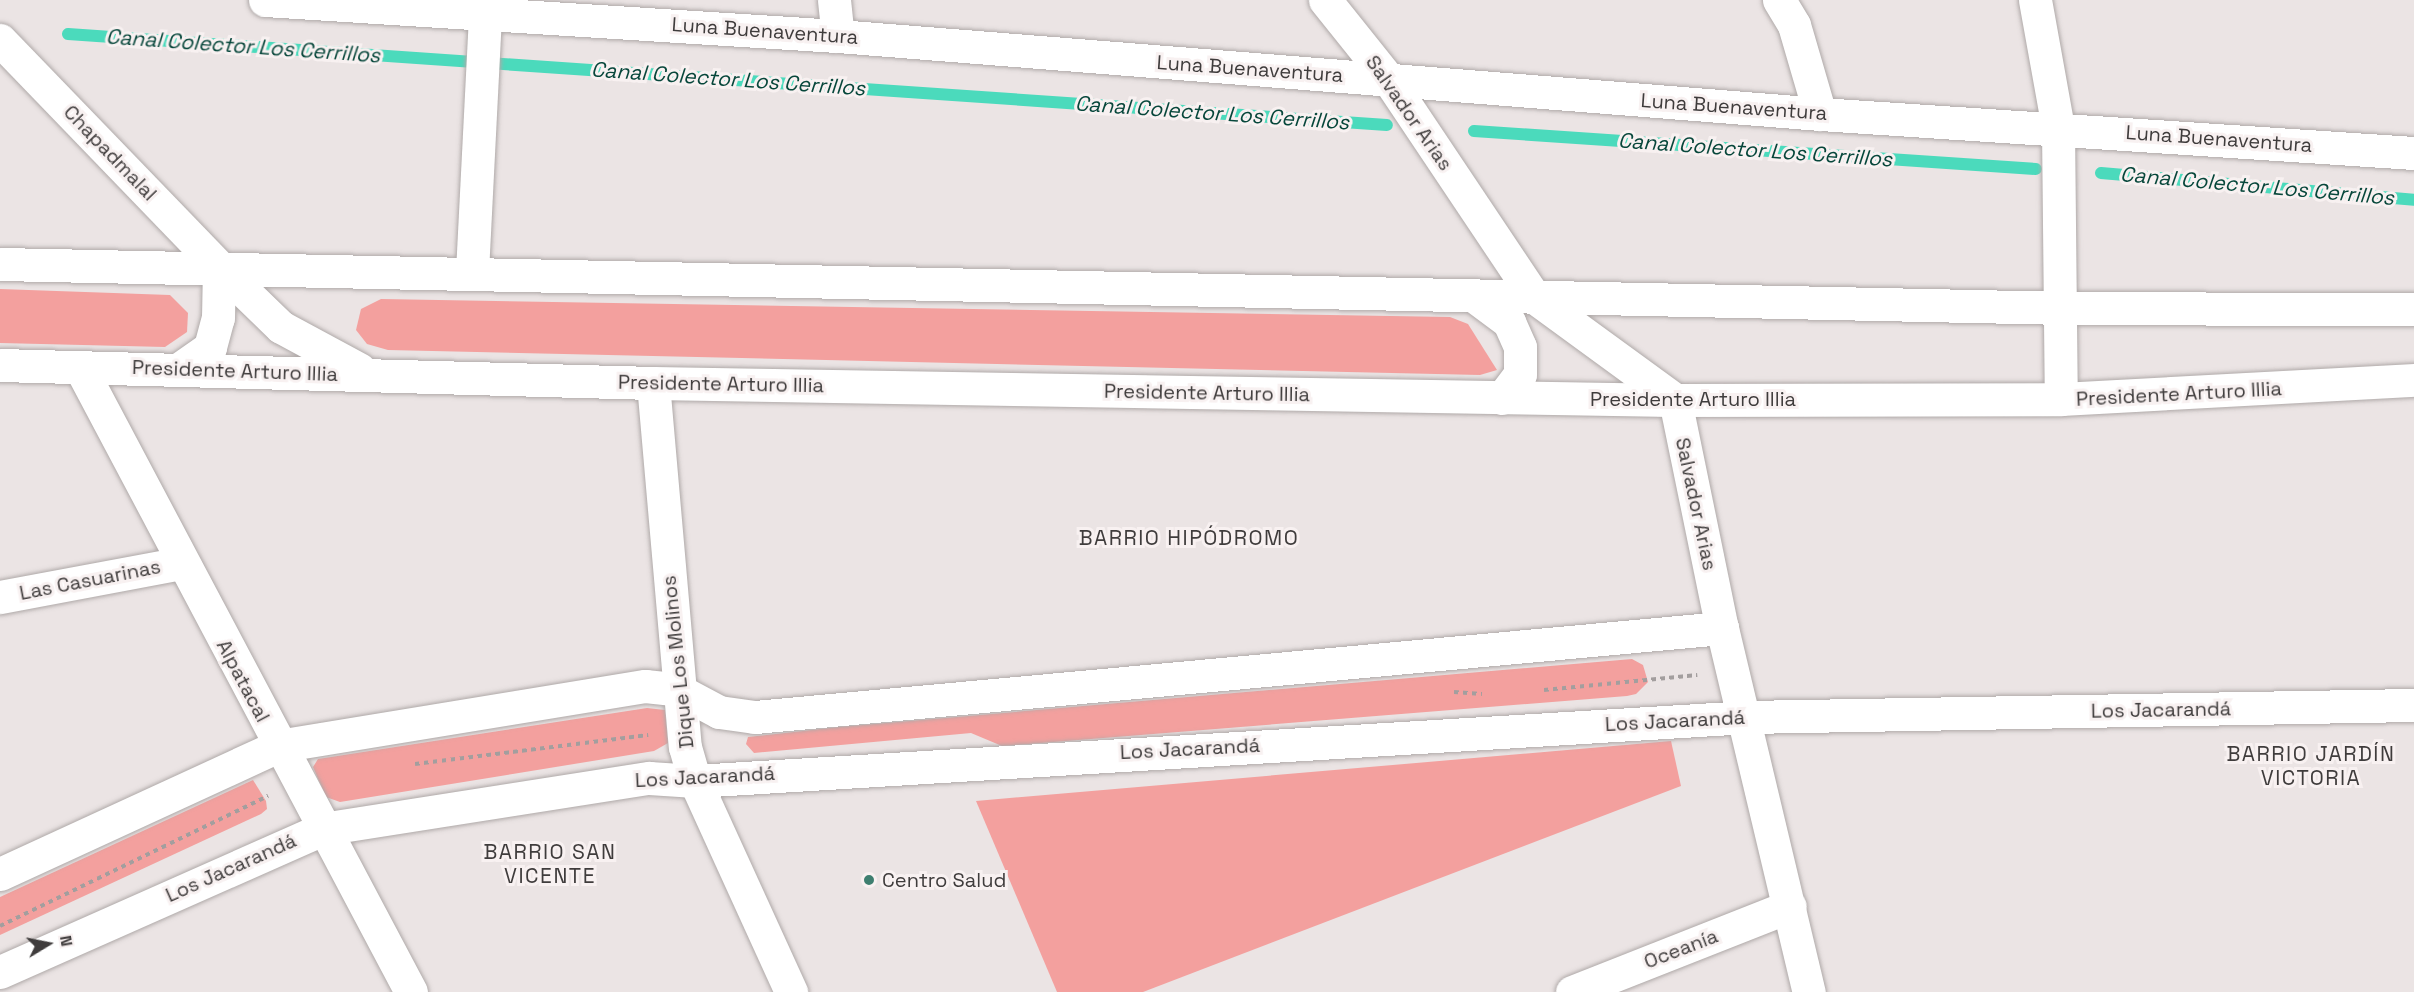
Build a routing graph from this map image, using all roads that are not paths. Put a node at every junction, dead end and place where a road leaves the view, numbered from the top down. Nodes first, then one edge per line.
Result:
1 (265, 0) edge
2 (834, 0) edge
3 (1325, 0) edge
4 (1779, 0) edge
5 (2035, 0) edge
6 (487, 14) edge
7 (838, 36) junction
8 (0, 40) edge
9 (1389, 80) junction
10 (1820, 114) junction
11 (2058, 128) junction
12 (2414, 153) edge
13 (0, 264) edge
14 (219, 267) junction
15 (472, 272) junction
16 (1474, 296) junction
17 (1534, 297) junction
18 (2061, 308) junction
19 (2414, 309) edge
20 (0, 365) edge
21 (80, 367) junction
22 (180, 369) junction
23 (375, 375) junction
24 (2414, 380) edge
25 (653, 383) junction
26 (1502, 398) junction
27 (2061, 399) junction
28 (1675, 400) junction
29 (180, 563) junction
30 (0, 597) edge
31 (1722, 627) junction
32 (676, 689) junction
33 (2414, 705) edge
34 (1746, 717) junction
35 (278, 746) junction
36 (695, 781) junction
37 (322, 829) junction
38 (0, 874) edge
39 (1790, 906) junction
40 (0, 972) edge
41 (411, 992) edge
42 (791, 992) edge
43 (1572, 992) edge
44 (1809, 992) edge

1 - 6 street, Luna Buenaventura
2 - 7 street
3 - 9 street, Salvador Arias
4 - 10 street
5 - 11 street
6 - 7 street, Luna Buenaventura
6 - 15 street
7 - 9 street, Luna Buenaventura
8 - 14 street, Chapadmalal
9 - 10 street, Luna Buenaventura
9 - 17 street, Salvador Arias
10 - 11 street, Luna Buenaventura
11 - 12 street, Luna Buenaventura
11 - 18 street
13 - 14 street
14 - 15 street
14 - 22 street
14 - 23 street, Chapadmalal
15 - 16 street
16 - 17 street
16 - 26 street
17 - 18 street
17 - 28 street, Salvador Arias
18 - 19 street
18 - 27 street
20 - 21 street, Presidente Arturo Illia
21 - 22 street, Presidente Arturo Illia
21 - 29 street, Alpatacal
22 - 23 street, Presidente Arturo Illia
23 - 25 street, Presidente Arturo Illia
24 - 27 street, Presidente Arturo Illia
25 - 26 street, Presidente Arturo Illia
25 - 32 street, Dique Los Molinos
26 - 28 street, Presidente Arturo Illia
27 - 28 street, Presidente Arturo Illia
28 - 31 street, Salvador Arias
29 - 30 street, Las Casuarinas
29 - 35 street, Alpatacal
31 - 32 street
31 - 34 street, Salvador Arias
32 - 35 street
32 - 36 street, Dique Los Molinos
33 - 34 street, Los Jacarandá
34 - 36 street, Los Jacarandá
34 - 39 street, Salvador Arias
35 - 37 street, Alpatacal
35 - 38 street
36 - 37 street, Los Jacarandá
36 - 42 street, Dique Los Molinos
37 - 40 street, Los Jacarandá
37 - 41 street, Alpatacal
39 - 43 street, Oceanía
39 - 44 street, Salvador Arias

